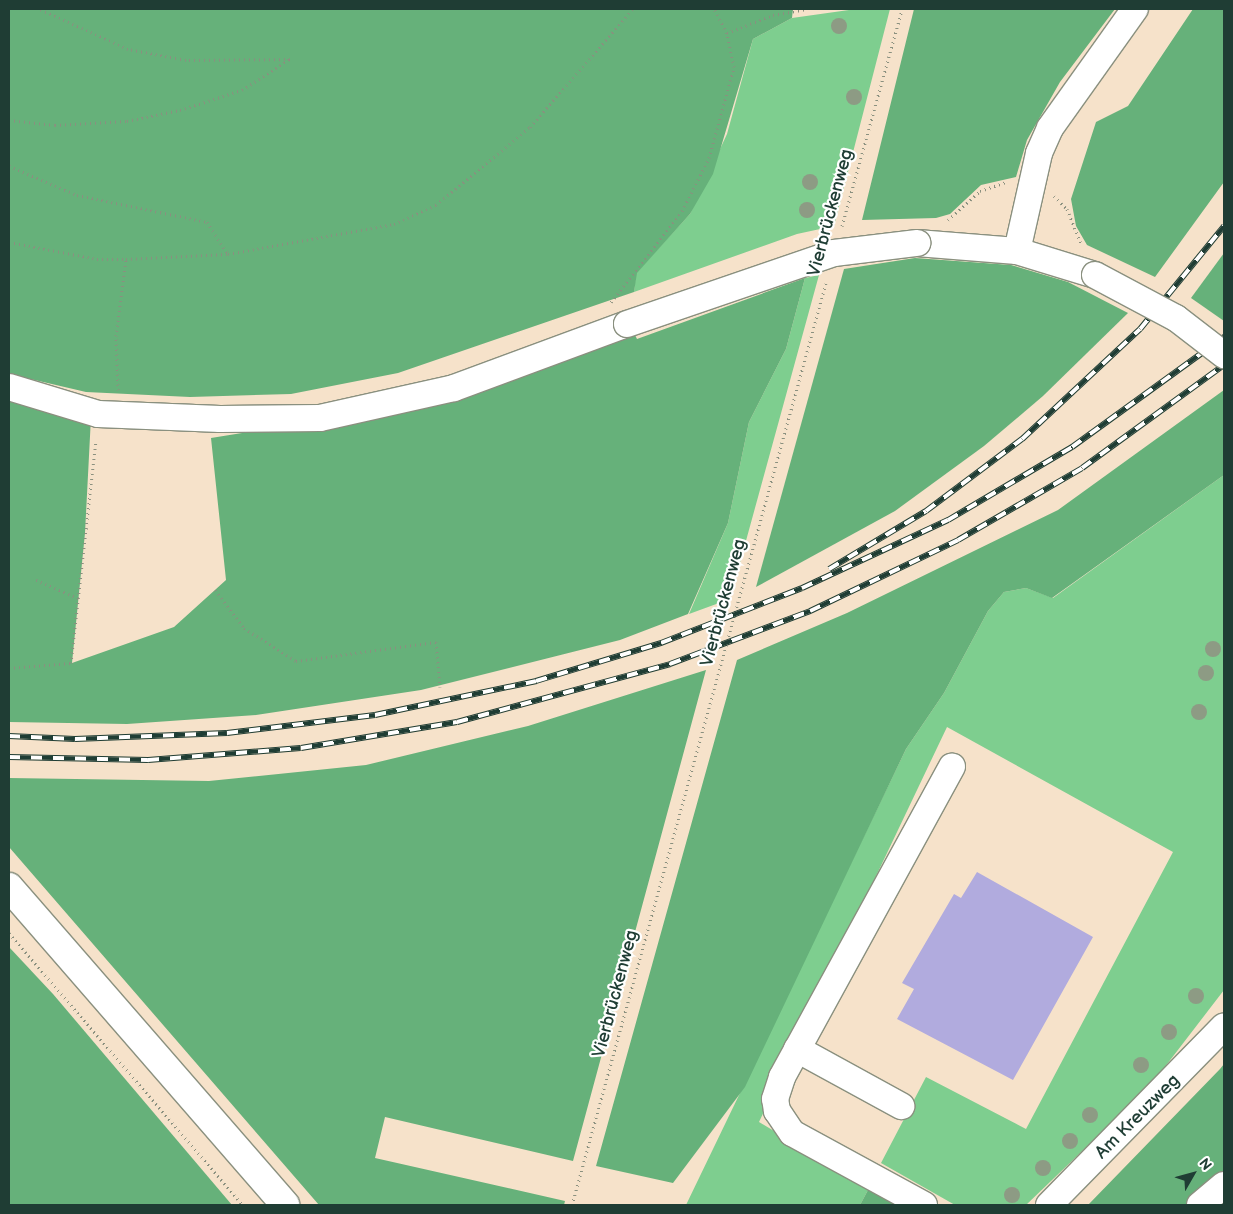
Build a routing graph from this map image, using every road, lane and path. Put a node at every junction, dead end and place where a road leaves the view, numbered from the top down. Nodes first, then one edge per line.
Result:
1 (40, 9) edge
2 (633, 9) edge
3 (714, 9) edge
4 (806, 9) edge
5 (902, 9) edge
6 (1135, 9) edge
7 (727, 33) junction
8 (9, 120) edge
9 (9, 166) edge
10 (841, 229) dead end
11 (9, 242) edge
12 (1017, 251) junction
13 (228, 254) junction
14 (126, 259) junction
15 (828, 277) dead end
16 (620, 316) junction
17 (1224, 356) edge
18 (9, 387) edge
19 (98, 414) junction
20 (36, 580) dead end
21 (215, 590) dead end
22 (78, 598) junction
23 (9, 668) edge
24 (440, 687) dead end
25 (952, 766) dead end
26 (9, 886) edge
27 (9, 933) edge
28 (1224, 1026) edge
29 (797, 1049) junction
30 (901, 1106) dead end
31 (1224, 1185) edge
32 (243, 1205) edge
33 (286, 1205) edge
34 (572, 1205) edge
35 (924, 1205) edge
36 (1049, 1205) edge
37 (1200, 1205) edge

1 - 8 path
2 - 13 path
3 - 7 path
4 - 7 path
5 - 10 path, Vierbrückenweg
6 - 12 street
7 - 16 path
9 - 13 path
11 - 14 path
12 - 16 street, bridge
12 - 17 street, bridge
13 - 14 path
14 - 19 path
15 - 34 path, Vierbrückenweg
16 - 19 street
18 - 19 street
19 - 22 path
20 - 22 path
21 - 24 path
22 - 23 path
25 - 29 street
26 - 33 main road
27 - 32 path
28 - 36 street, Am Kreuzweg
29 - 30 street
29 - 35 street
31 - 37 street

